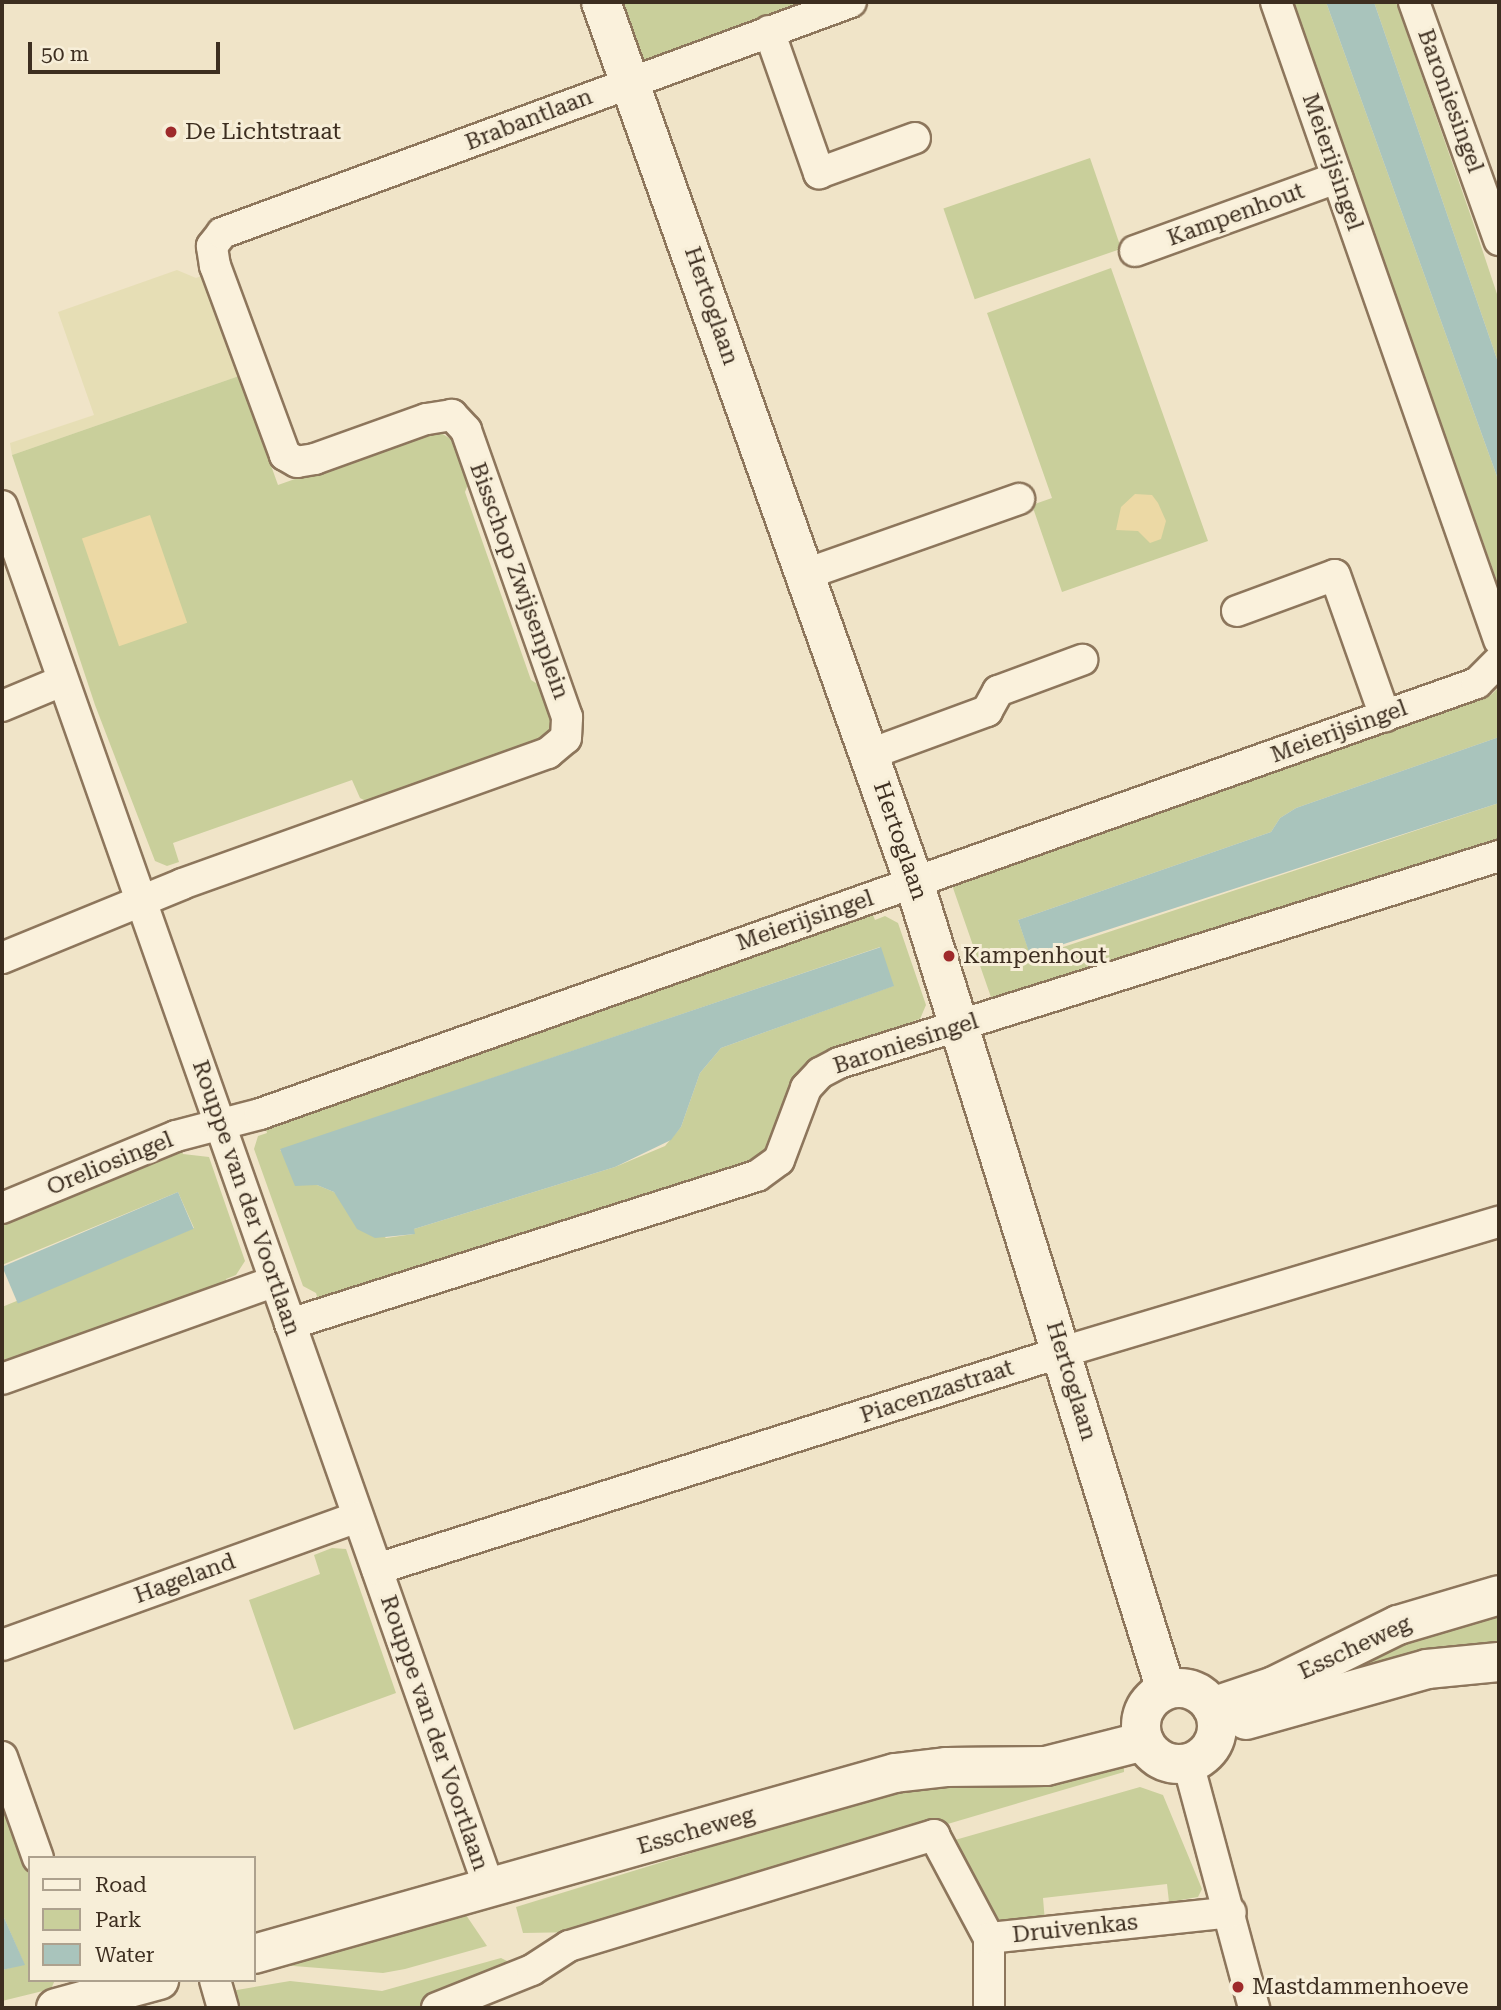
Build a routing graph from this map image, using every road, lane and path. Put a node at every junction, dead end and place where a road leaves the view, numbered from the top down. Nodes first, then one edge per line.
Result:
1 (601, 2) edge
2 (851, 2) edge
3 (1276, 2) edge
4 (1414, 2) edge
5 (769, 31) junction
6 (630, 81) junction
7 (915, 138) dead end
8 (1337, 178) junction
9 (1499, 240) edge
10 (212, 246) joint
11 (1135, 251) dead end
12 (1019, 499) dead end
13 (2, 506) edge
14 (806, 574) junction
15 (1237, 611) dead end
16 (1499, 640) edge
17 (1082, 660) dead end
18 (1499, 661) edge
19 (62, 681) junction
20 (2, 706) edge
21 (1385, 716) junction
22 (870, 754) junction
23 (1499, 856) edge
24 (914, 882) junction
25 (141, 901) junction
26 (2, 958) edge
27 (962, 1026) junction
28 (220, 1124) junction
29 (2, 1208) edge
30 (1499, 1222) edge
31 (275, 1281) junction
32 (290, 1324) junction
33 (1062, 1352) junction
34 (2, 1379) edge
35 (358, 1517) junction
36 (377, 1569) junction
37 (1499, 1595) edge
38 (5, 1635) edge
39 (1499, 1662) edge
40 (1166, 1690) junction
41 (1214, 1718) junction
42 (1144, 1741) junction
43 (2, 1757) edge
44 (1188, 1763) junction
45 (36, 1856) edge
46 (490, 1890) junction
47 (1231, 1912) junction
48 (989, 1938) junction
49 (256, 1953) edge
50 (148, 1982) edge
51 (216, 1982) edge
52 (75, 1996) edge
53 (223, 2008) edge
54 (437, 2008) edge
55 (989, 2008) edge
56 (1254, 2008) edge

1 - 6 street, Hertoglaan
2 - 5 street, Brabantlaan
3 - 8 street, Meierijsingel
4 - 9 street, Baroniesingel
5 - 6 street, Brabantlaan
5 - 7 street
6 - 10 street, Brabantlaan
6 - 14 street, Hertoglaan
8 - 11 street, Kampenhout
8 - 16 street, Meierijsingel
10 - 25 street, Bisschop Zwijsenplein
12 - 14 street
13 - 19 street, Rouppe van der Voortlaan
14 - 22 street, Hertoglaan
15 - 21 street
17 - 22 street
18 - 21 street, Meierijsingel
19 - 20 street
19 - 25 street, Rouppe van der Voortlaan
21 - 24 street, Meierijsingel
22 - 24 street, Hertoglaan
23 - 27 street, Baroniesingel
24 - 27 street, Hertoglaan
24 - 28 street, Meierijsingel
25 - 26 street
25 - 28 street, Rouppe van der Voortlaan
27 - 32 street, Baroniesingel
27 - 33 street, Hertoglaan
28 - 29 street, Oreliosingel
28 - 31 street, Rouppe van der Voortlaan
30 - 33 street, Piacenzastraat
31 - 32 street, Rouppe van der Voortlaan
31 - 34 street
32 - 35 street, Rouppe van der Voortlaan
33 - 36 street, Piacenzastraat
33 - 40 street, Hertoglaan
35 - 36 street, Rouppe van der Voortlaan
35 - 38 street, Hageland
36 - 46 street, Rouppe van der Voortlaan
37 - 41 street, Esscheweg
39 - 41 street, Esscheweg
40 - 41 street
40 - 42 street
41 - 44 street
42 - 44 street
42 - 46 street, Esscheweg
43 - 45 street
44 - 47 street
46 - 49 street, Esscheweg
47 - 48 street, Druivenkas
47 - 56 street
48 - 54 street
48 - 55 street, Druivenkas
50 - 52 street
51 - 53 street

